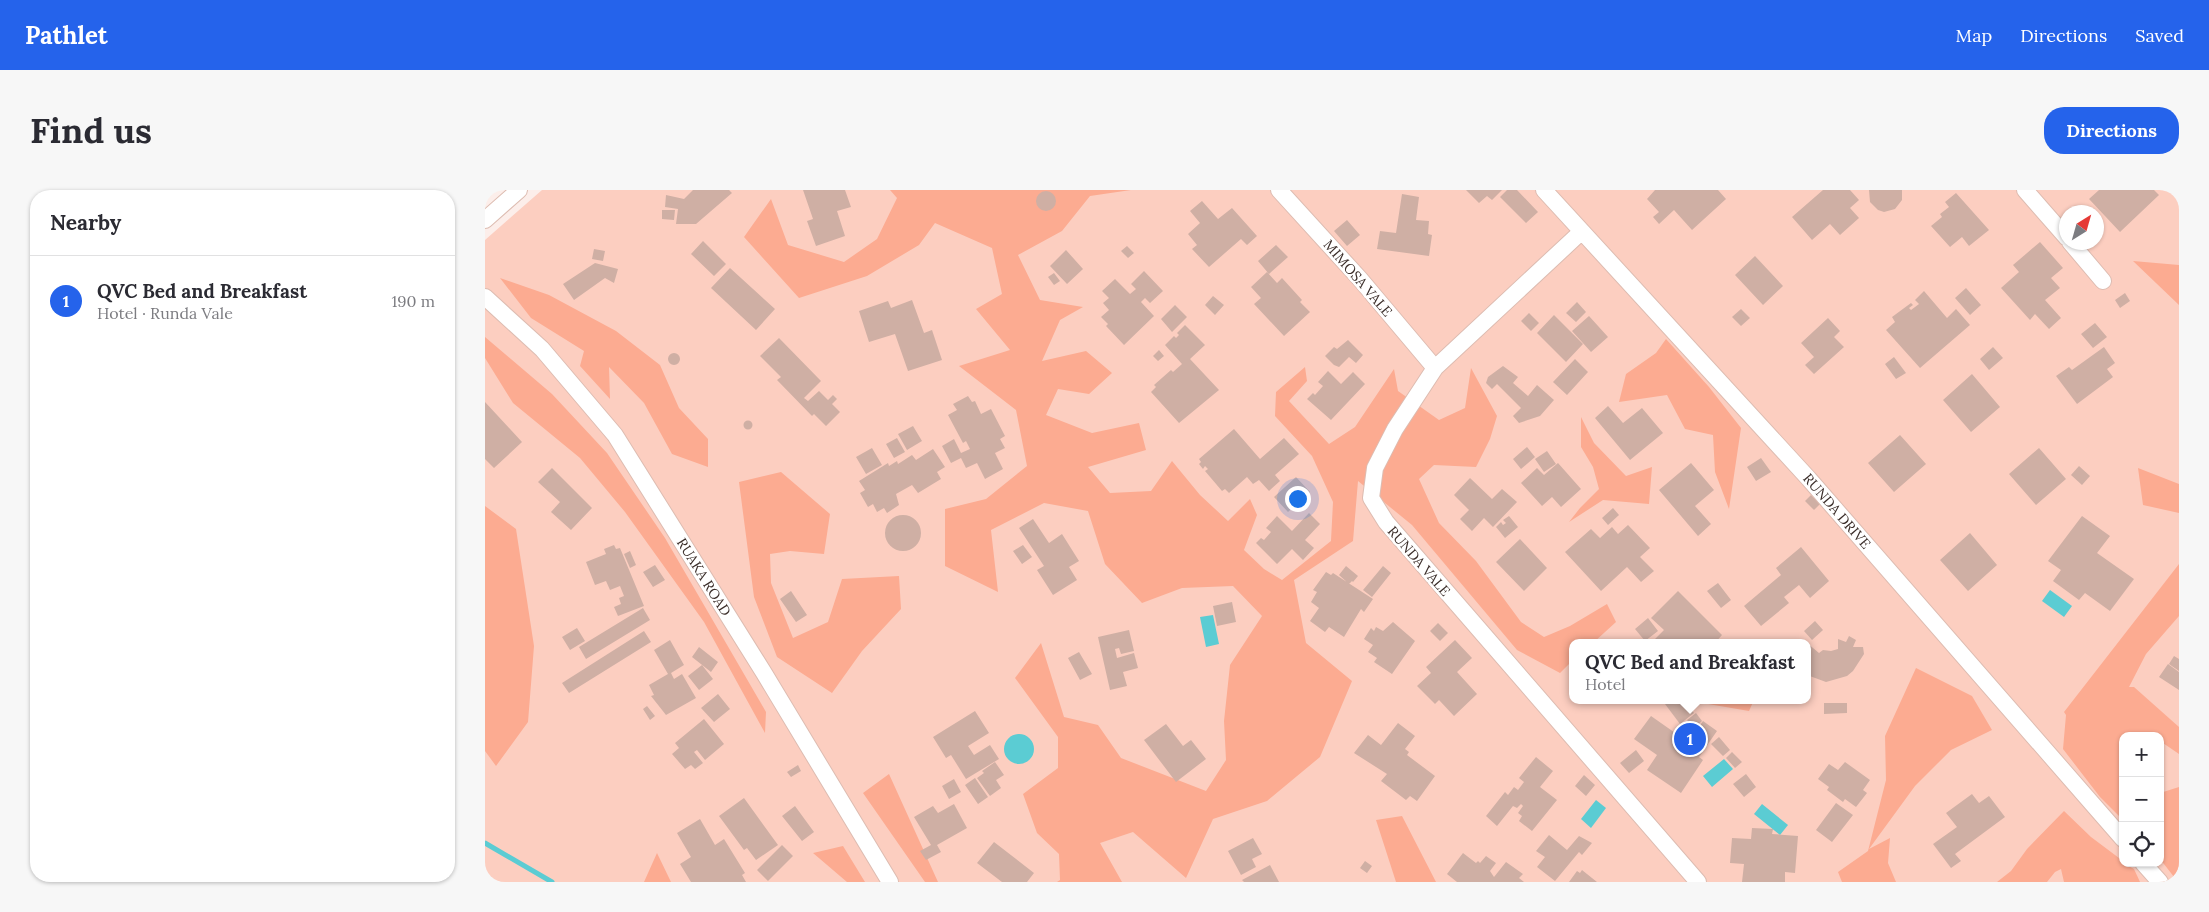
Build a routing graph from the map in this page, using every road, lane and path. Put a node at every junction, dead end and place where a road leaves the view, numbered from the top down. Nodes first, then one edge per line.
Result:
1 (519, 190) edge
2 (1279, 190) edge
3 (1544, 190) edge
4 (2025, 190) edge
5 (485, 220) edge
6 (2059, 229) edge
7 (1581, 232) junction
8 (2077, 250) edge
9 (2103, 282) dead end
10 (485, 297) edge
11 (1435, 368) junction
12 (2119, 835) edge
13 (2147, 867) edge
14 (890, 882) edge
15 (1698, 882) edge
16 (2160, 882) edge

1 - 5 street
2 - 11 street, MIMOSA VALE
3 - 7 street, RUNDA DRIVE
4 - 6 street
7 - 11 street, RUNDA VALE
7 - 12 street, RUNDA DRIVE
8 - 9 street
10 - 14 street, RUAKA ROAD
11 - 15 street, RUNDA VALE
13 - 16 street

